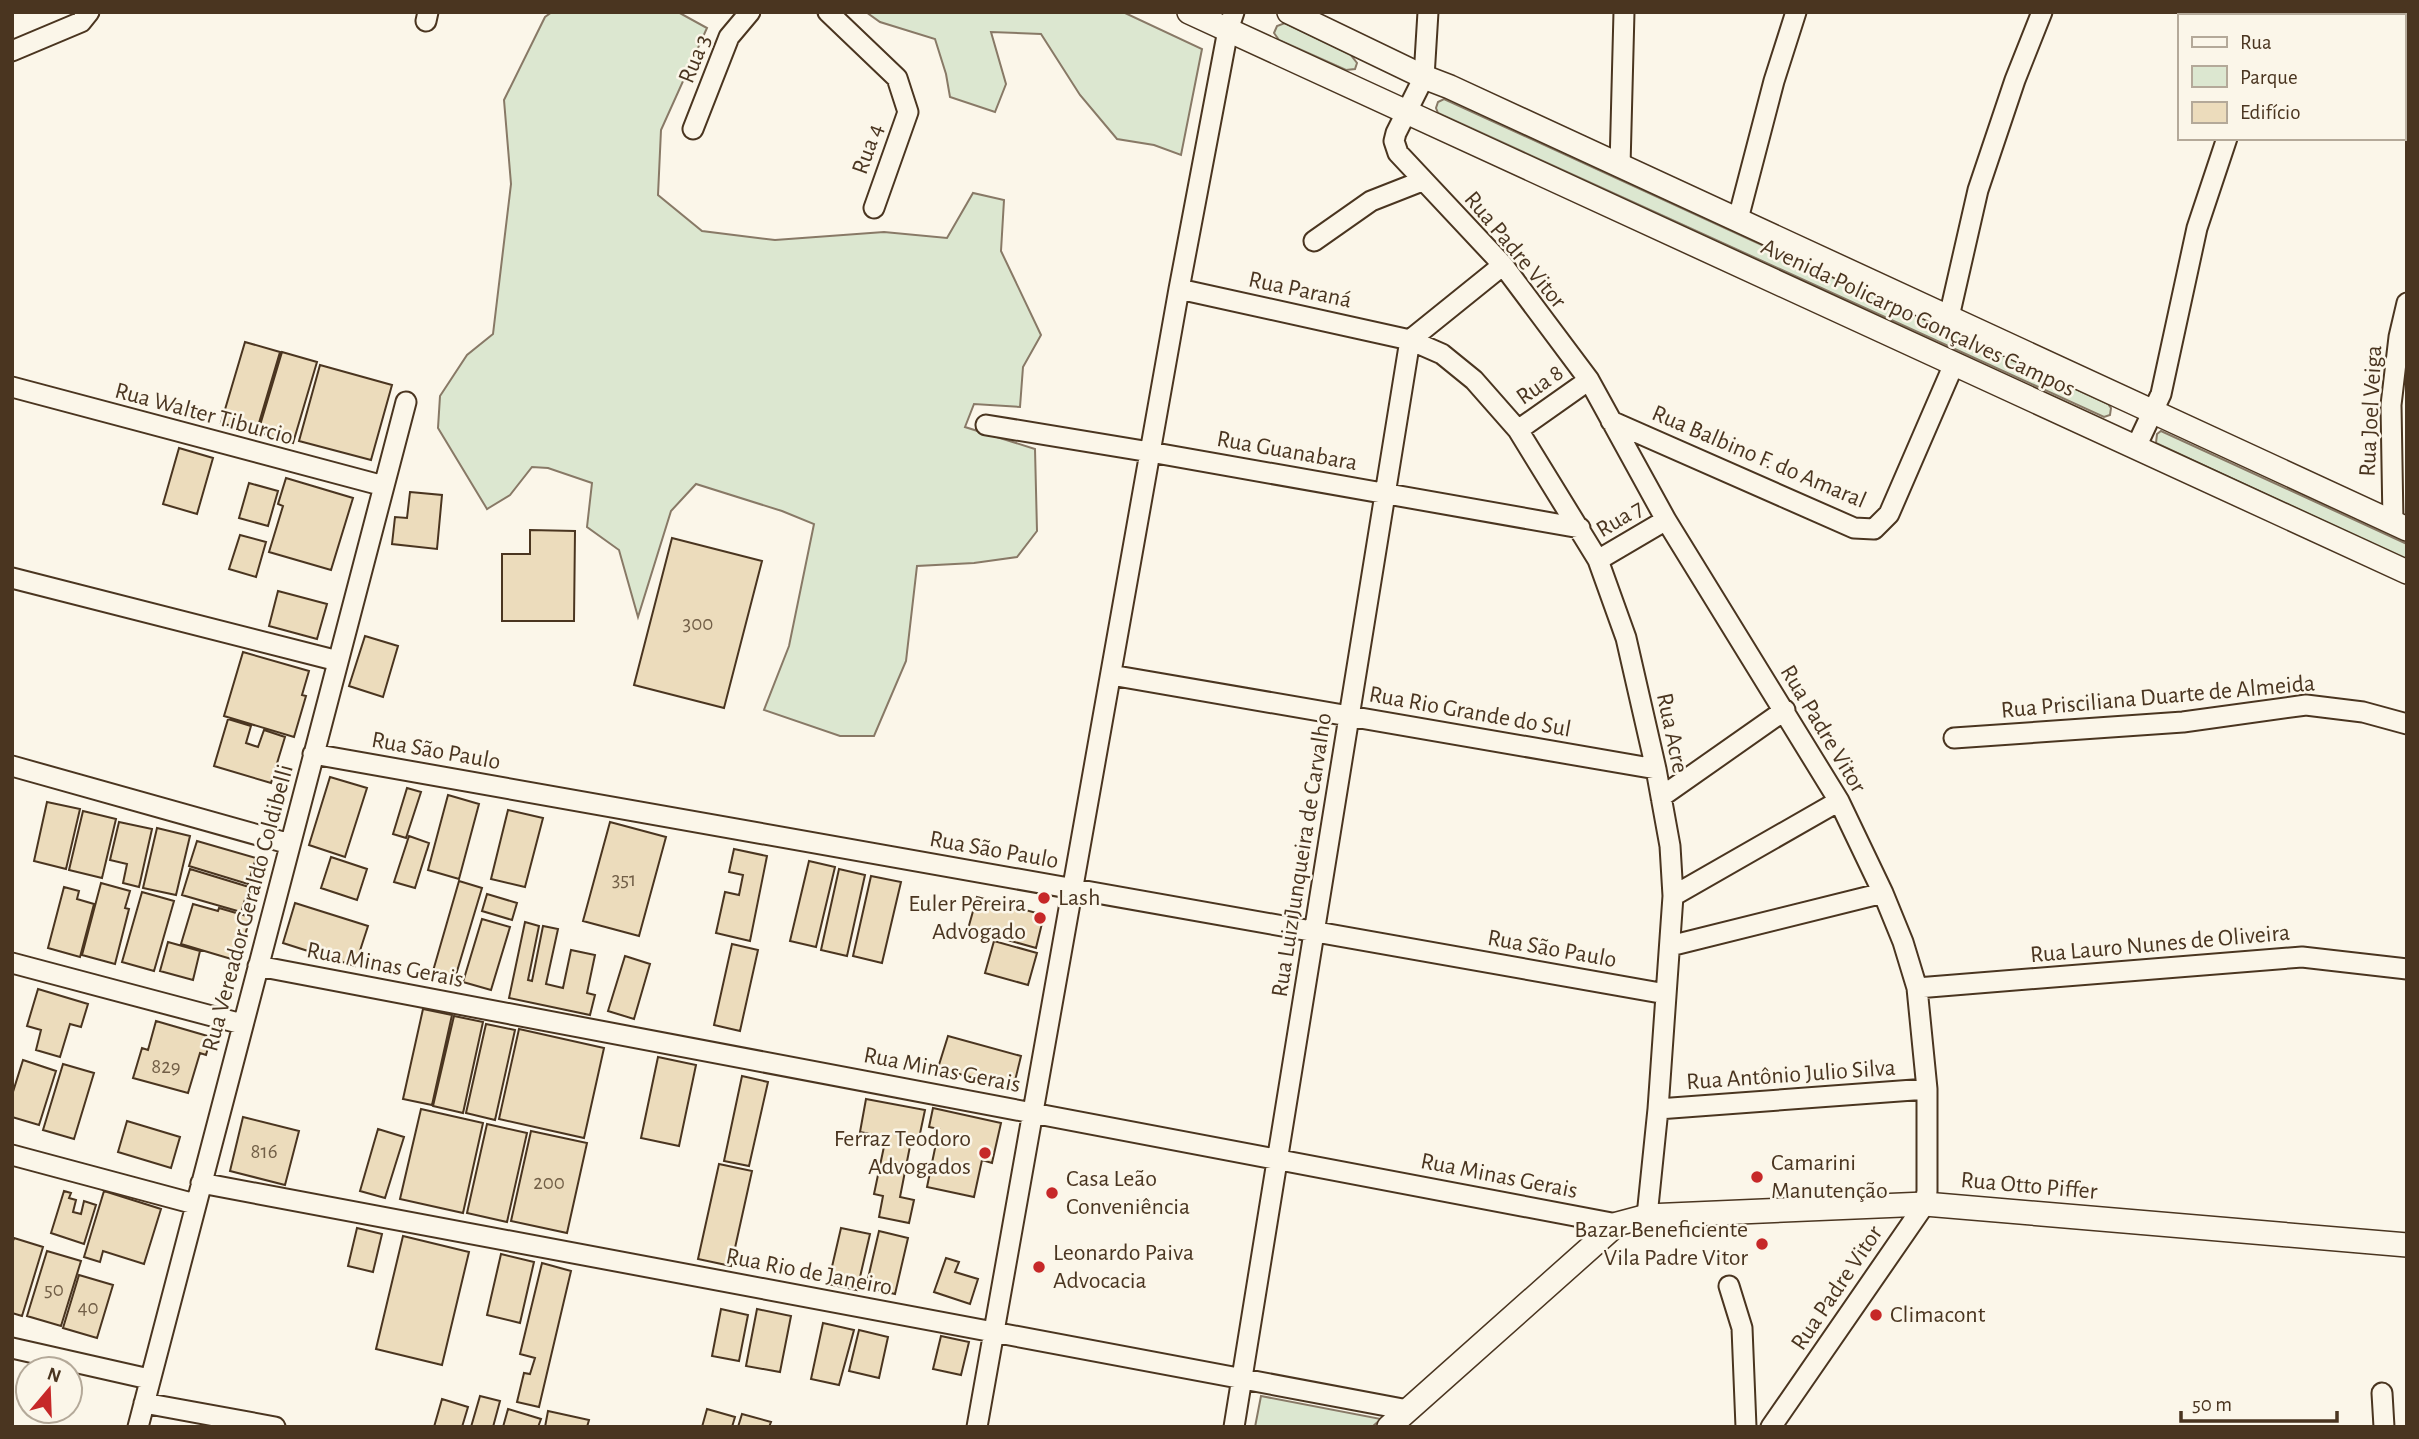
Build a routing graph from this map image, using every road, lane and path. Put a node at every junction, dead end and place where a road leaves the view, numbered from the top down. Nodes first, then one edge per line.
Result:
1 (89, 12) edge
2 (750, 12) edge
3 (828, 12) edge
4 (1189, 12) edge
5 (1289, 12) edge
6 (1428, 12) edge
7 (1624, 12) edge
8 (1796, 12) edge
9 (2042, 12) edge
10 (1231, 21) edge
11 (12, 51) edge
12 (1424, 77) junction
13 (1406, 113) junction
14 (693, 129) dead end
15 (2226, 140) edge
16 (1620, 166) junction
17 (1422, 181) junction
18 (874, 208) dead end
19 (1738, 219) junction
20 (1314, 241) dead end
21 (1503, 265) junction
22 (1179, 289) junction
23 (2407, 303) edge
24 (1949, 317) junction
25 (1410, 340) junction
26 (1954, 364) junction
27 (1589, 380) junction
28 (12, 387) edge
29 (406, 402) dead end
30 (2153, 411) junction
31 (1611, 421) junction
32 (986, 425) dead end
33 (1518, 430) junction
34 (2136, 447) junction
35 (1150, 452) junction
36 (384, 486) junction
37 (1385, 494) junction
38 (1666, 520) junction
39 (2400, 525) edge
40 (1580, 528) junction
41 (1598, 560) junction
42 (2407, 572) edge
43 (12, 578) edge
44 (338, 661) junction
45 (1111, 675) junction
46 (1784, 710) junction
47 (1350, 716) junction
48 (2407, 724) edge
49 (1954, 738) dead end
50 (313, 754) junction
51 (12, 766) edge
52 (1656, 769) junction
53 (1661, 797) junction
54 (1839, 801) junction
55 (290, 844) junction
56 (1073, 888) junction
57 (1883, 893) junction
58 (1673, 896) junction
59 (1315, 931) junction
60 (1670, 946) junction
61 (12, 962) edge
62 (258, 966) junction
63 (2407, 969) edge
64 (1917, 988) junction
65 (1666, 994) junction
66 (243, 1024) junction
67 (1927, 1089) junction
68 (1658, 1109) junction
69 (1033, 1112) junction
70 (12, 1154) edge
71 (1279, 1159) junction
72 (201, 1183) junction
73 (195, 1204) junction
74 (1925, 1204) junction
75 (1647, 1216) junction
76 (1617, 1224) junction
77 (2407, 1245) edge
78 (1729, 1286) dead end
79 (994, 1332) junction
80 (12, 1348) edge
81 (149, 1379) junction
82 (1243, 1379) junction
83 (2382, 1394) dead end
84 (144, 1403) junction
85 (1408, 1410) junction
86 (138, 1427) edge
87 (275, 1427) edge
88 (977, 1427) edge
89 (1234, 1427) edge
90 (1389, 1427) edge
91 (1746, 1427) edge
92 (1771, 1427) edge
93 (2384, 1427) edge

1 - 11 street
2 - 14 street, Rua 3
3 - 18 street, Rua 4
4 - 10 street, Avenida Policarpo Gonçalves Campos
5 - 12 street, Avenida Policarpo Gonçalves Campos
6 - 12 street
7 - 16 street
8 - 19 street
9 - 24 street
10 - 13 street, Avenida Policarpo Gonçalves Campos
10 - 22 street
12 - 13 street
12 - 16 street, Avenida Policarpo Gonçalves Campos
13 - 17 street, Rua Padre Vitor
13 - 26 street, Avenida Policarpo Gonçalves Campos
15 - 30 street
16 - 19 street, Avenida Policarpo Gonçalves Campos
17 - 20 street
17 - 21 street, Rua Padre Vitor
19 - 24 street, Avenida Policarpo Gonçalves Campos
21 - 25 street
21 - 27 street, Rua Padre Vitor
22 - 25 street, Rua Paraná
22 - 35 street
23 - 39 street, Rua Joel Veiga
24 - 30 street, Avenida Policarpo Gonçalves Campos
25 - 33 street, Rua Acre
25 - 37 street, Rua Luiz Junqueira de Carvalho
26 - 31 street, Rua Balbino F. do Amaral
26 - 34 street, Avenida Policarpo Gonçalves Campos
27 - 31 street, Rua Padre Vitor
27 - 33 street, Rua 8
28 - 36 street, Rua Walter Tiburcio
29 - 36 street, Rua Vereador Geraldo Coldibelli
30 - 34 street
30 - 39 street, Avenida Policarpo Gonçalves Campos
31 - 38 street, Rua Padre Vitor
32 - 35 street, Rua Guanabara
33 - 40 street, Rua Acre
34 - 42 street, Avenida Policarpo Gonçalves Campos
35 - 37 street, Rua Guanabara
35 - 45 street
36 - 44 street, Rua Vereador Geraldo Coldibelli
37 - 40 street, Rua Guanabara
37 - 47 street, Rua Luiz Junqueira de Carvalho
38 - 41 street, Rua 7
38 - 46 street, Rua Padre Vitor
40 - 41 street, Rua Acre
41 - 52 street, Rua Acre
43 - 44 street
44 - 50 street, Rua Vereador Geraldo Coldibelli
45 - 47 street, Rua Rio Grande do Sul
45 - 56 street
46 - 53 street
46 - 54 street, Rua Padre Vitor
47 - 52 street, Rua Rio Grande do Sul
47 - 59 street, Rua Luiz Junqueira de Carvalho
48 - 49 street, Rua Prisciliana Duarte de Almeida
50 - 55 street, Rua Vereador Geraldo Coldibelli
50 - 56 street, Rua São Paulo
51 - 55 street
52 - 53 street, Rua Acre
53 - 58 street, Rua Acre
54 - 57 street, Rua Padre Vitor
54 - 58 street
55 - 62 street, Rua Vereador Geraldo Coldibelli
56 - 59 street, Rua São Paulo
56 - 69 street
57 - 60 street
57 - 64 street, Rua Padre Vitor
58 - 60 street, Rua Acre
59 - 65 street, Rua São Paulo
59 - 71 street, Rua Luiz Junqueira de Carvalho
60 - 65 street, Rua Acre
61 - 66 street
62 - 66 street, Rua Vereador Geraldo Coldibelli
62 - 69 street, Rua Minas Gerais
63 - 64 street, Rua Lauro Nunes de Oliveira
64 - 67 street, Rua Padre Vitor
65 - 68 street, Rua Acre
66 - 72 street, Rua Vereador Geraldo Coldibelli
67 - 68 street, Rua Antônio Julio Silva
67 - 74 street, Rua Padre Vitor
68 - 75 street, Rua Acre
69 - 71 street, Rua Minas Gerais
69 - 79 street
70 - 73 street
71 - 76 street, Rua Minas Gerais
71 - 82 street, Rua Luiz Junqueira de Carvalho
72 - 73 street, Rua Vereador Geraldo Coldibelli
72 - 79 street, Rua Rio de Janeiro
73 - 81 street, Rua Vereador Geraldo Coldibelli
74 - 75 street, Rua Otto Piffer
74 - 77 street, Rua Otto Piffer
74 - 92 street, Rua Padre Vitor
75 - 76 street, Rua Otto Piffer
76 - 85 street
78 - 91 street
79 - 82 street, Rua Rio de Janeiro
79 - 88 street
80 - 81 street
81 - 84 street, Rua Vereador Geraldo Coldibelli
82 - 85 street, Rua Rio de Janeiro
82 - 89 street, Rua Luiz Junqueira de Carvalho
83 - 93 street
84 - 86 street, Rua Vereador Geraldo Coldibelli
84 - 87 street
85 - 90 street

